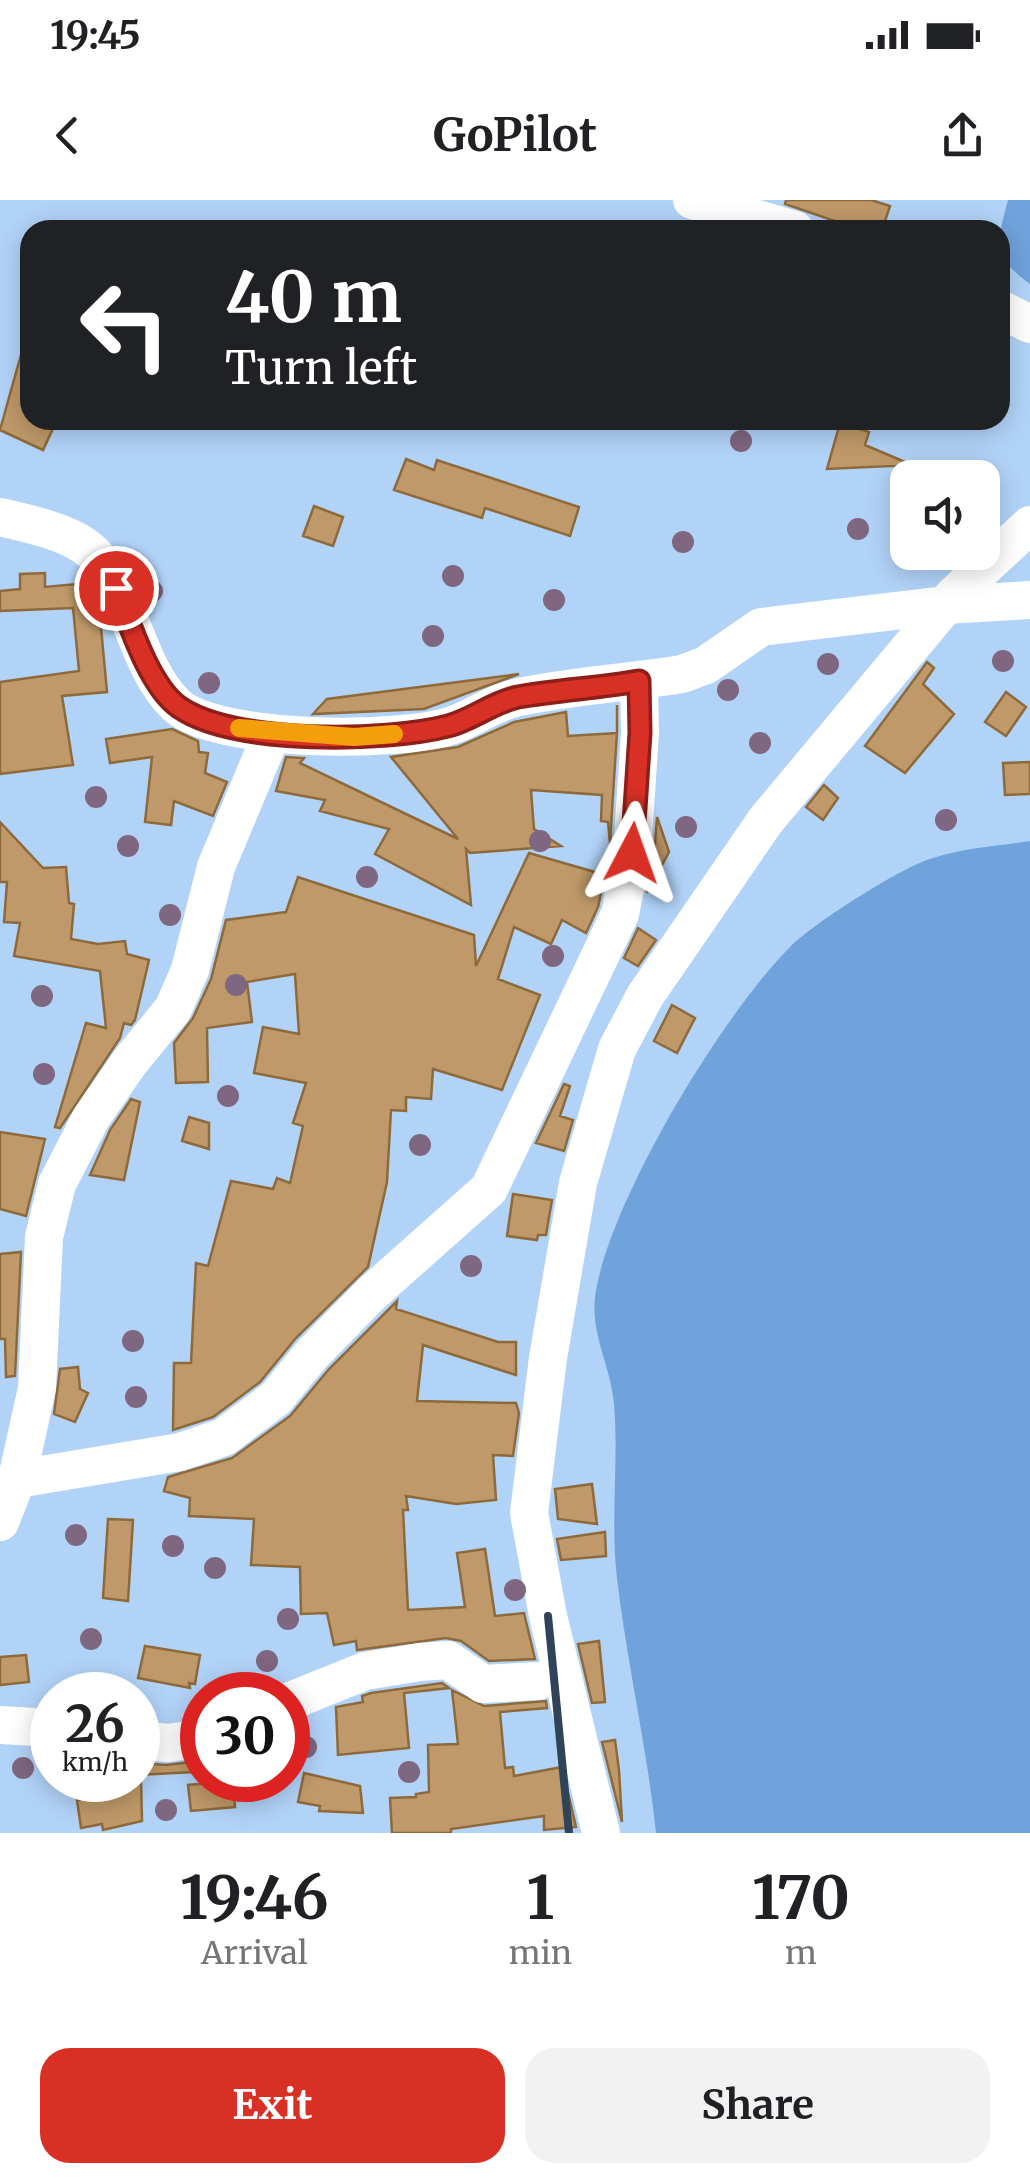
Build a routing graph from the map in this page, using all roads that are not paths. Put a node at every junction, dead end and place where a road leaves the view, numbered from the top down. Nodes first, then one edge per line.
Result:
1 (692, 200) edge
2 (761, 220) edge
3 (0, 517) edge
4 (1030, 525) edge
5 (1030, 600) edge
6 (945, 605) junction
7 (639, 681) junction
8 (272, 733) junction
9 (17, 1479) junction
10 (0, 1522) edge
11 (538, 1680) dead end
12 (310, 1693) edge
13 (0, 1725) edge
14 (30, 1727) edge
15 (601, 1833) edge

1 - 2 street
3 - 8 street
4 - 6 street
5 - 6 street
6 - 7 street
6 - 15 street
7 - 8 street
7 - 9 street
8 - 9 street
9 - 10 street
11 - 12 street
13 - 14 street

